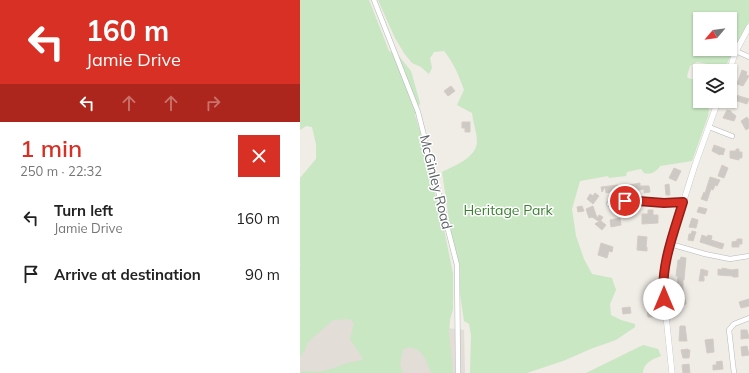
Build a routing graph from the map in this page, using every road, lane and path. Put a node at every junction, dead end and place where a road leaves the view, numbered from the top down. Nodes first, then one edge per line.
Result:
1 (374, 0) edge
2 (749, 27) edge
3 (737, 49) edge
4 (737, 51) edge
5 (749, 57) edge
6 (716, 108) edge
7 (709, 127) junction
8 (732, 136) dead end
9 (683, 202) junction
10 (609, 204) dead end
11 (670, 244) junction
12 (749, 256) edge
13 (749, 318) edge
14 (458, 373) edge
15 (672, 373) edge
16 (734, 373) edge

1 - 14 street, McGinley Road
2 - 3 street
4 - 5 street
6 - 7 street
7 - 8 street
7 - 9 street
9 - 10 street
9 - 11 street
11 - 12 street
11 - 15 street
13 - 16 street

